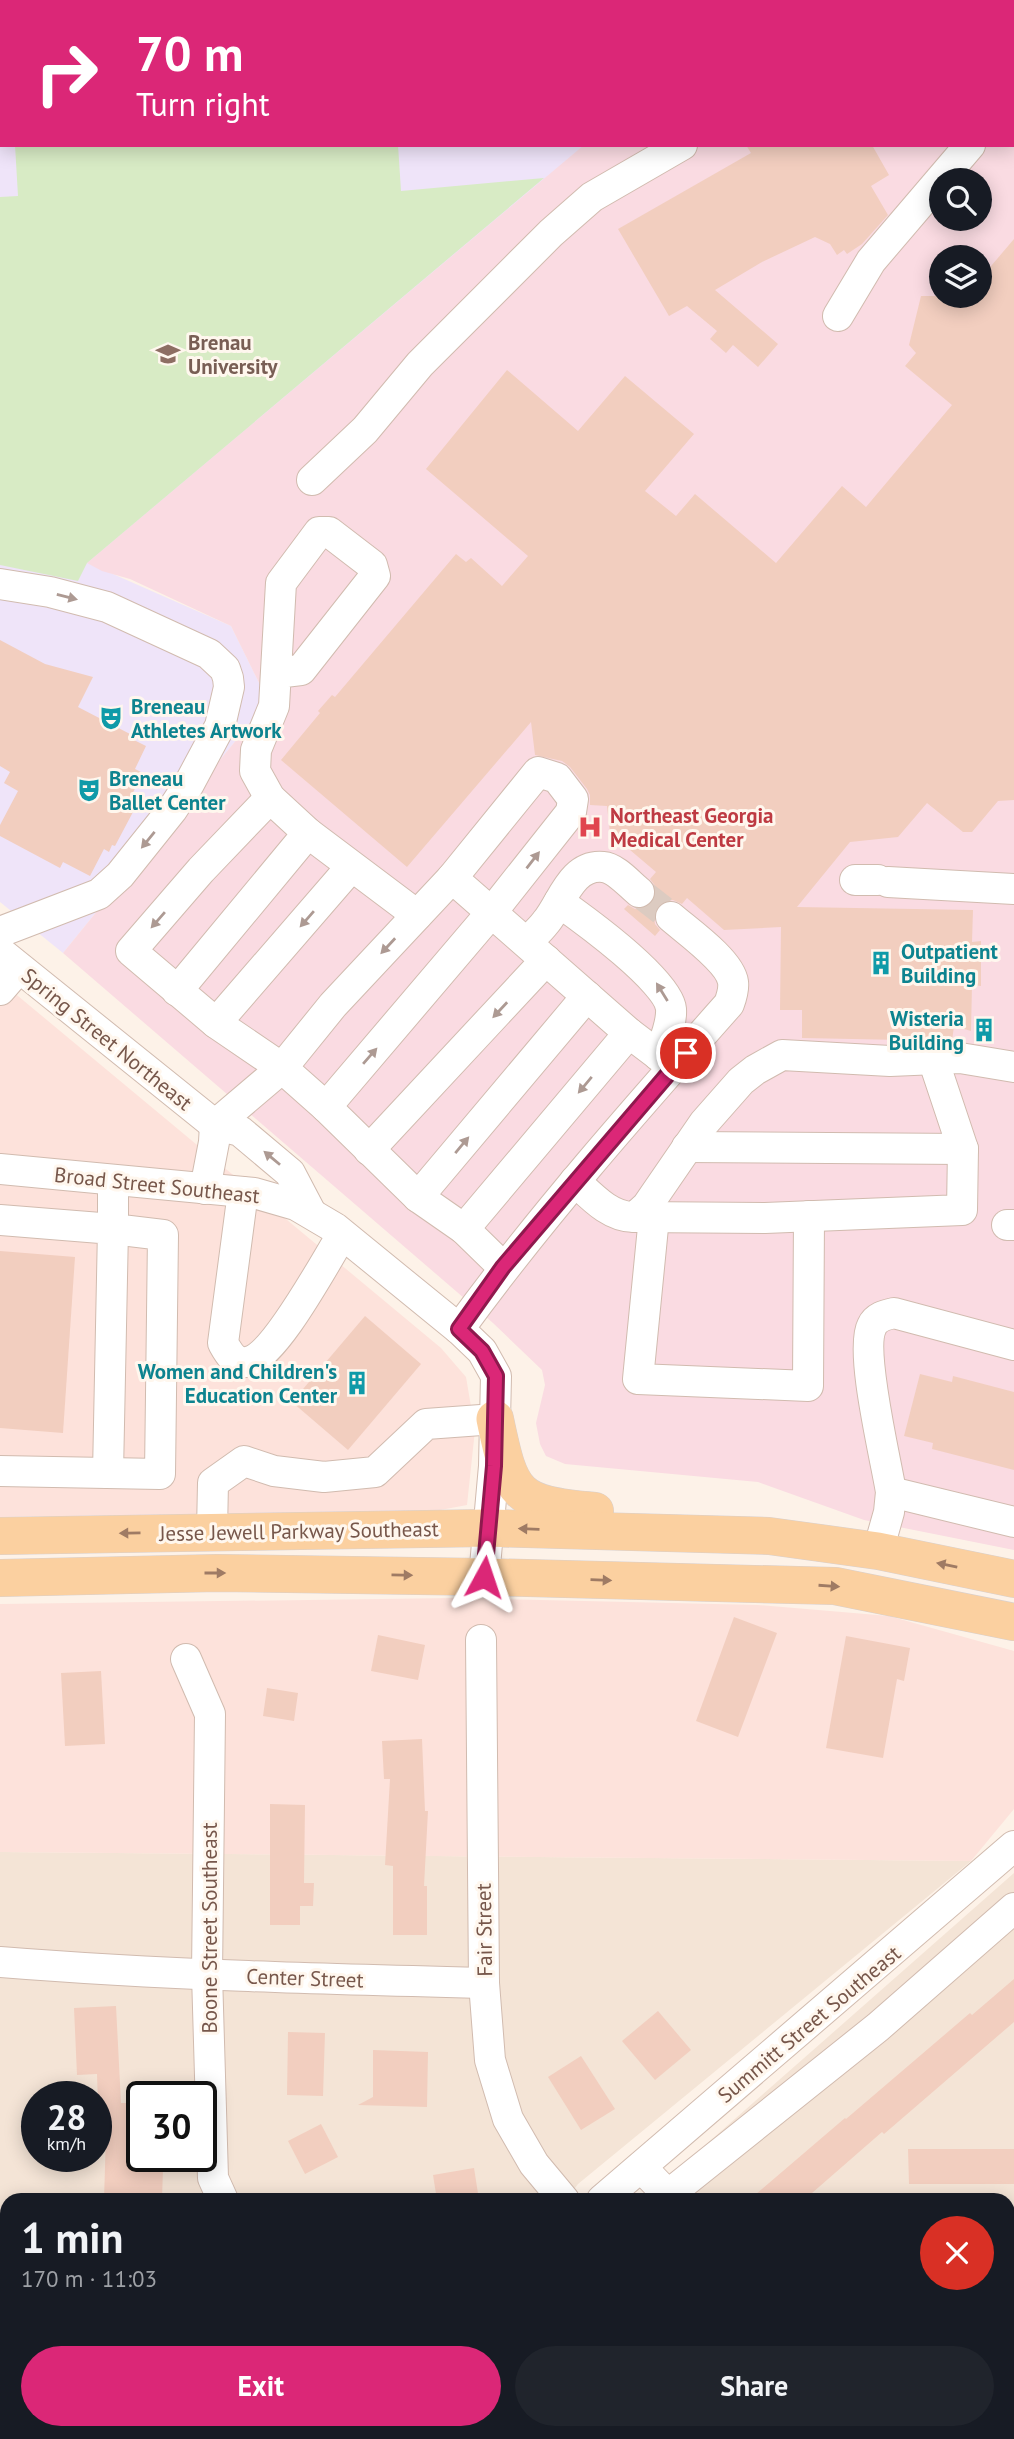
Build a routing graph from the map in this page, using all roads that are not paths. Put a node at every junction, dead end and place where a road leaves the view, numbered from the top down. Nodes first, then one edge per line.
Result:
1 (679, 147) edge
2 (968, 147) edge
3 (838, 316) dead end
4 (312, 480) dead end
5 (0, 584) edge
6 (276, 673) dead end
7 (270, 798) junction
8 (308, 833) junction
9 (351, 867) junction
10 (452, 878) junction
11 (874, 881) dead end
12 (1014, 889) edge
13 (639, 892) tunnel mouth
14 (559, 902) junction
15 (491, 913) junction
16 (418, 915) junction
17 (671, 917) tunnel mouth
18 (0, 932) edge
19 (536, 951) junction
20 (6, 970) edge
21 (177, 991) junction
22 (587, 996) junction
23 (216, 1023) junction
24 (629, 1033) junction
25 (933, 1059) junction
26 (666, 1062) junction
27 (1014, 1067) edge
28 (282, 1068) junction
29 (326, 1107) junction
30 (215, 1125) junction
31 (687, 1147) junction
32 (963, 1149) junction
33 (369, 1150) junction
34 (0, 1169) edge
35 (113, 1180) junction
36 (575, 1181) junction
37 (205, 1189) junction
38 (243, 1192) junction
39 (418, 1197) junction
40 (311, 1213) junction
41 (810, 1216) junction
42 (644, 1217) junction
43 (0, 1220) edge
44 (113, 1229) junction
45 (464, 1229) junction
46 (342, 1235) junction
47 (503, 1267) junction
48 (459, 1329) junction
49 (1014, 1345) edge
50 (495, 1419) junction
51 (0, 1471) edge
52 (108, 1473) junction
53 (891, 1492) junction
54 (1014, 1522) edge
55 (488, 1528) junction
56 (212, 1531) junction
57 (0, 1536) edge
58 (769, 1536) junction
59 (878, 1551) junction
60 (484, 1577) junction
61 (0, 1578) edge
62 (1014, 1579) edge
63 (1014, 1622) edge
64 (481, 1640) dead end
65 (186, 1659) dead end
66 (1014, 1846) edge
67 (1014, 1908) edge
68 (0, 1962) edge
69 (207, 1974) junction
70 (484, 1983) junction
71 (641, 2167) junction
72 (220, 2193) edge
73 (558, 2193) edge
74 (610, 2193) edge
75 (666, 2193) edge
76 (670, 2193) edge

1 - 4 street
2 - 3 street
5 -> 18 street
6 - 7 street
7 - 8 street
7 -> 21 street
8 - 9 street
8 - 21 street
9 - 16 street
9 -> 23 street
10 - 15 street
15 -> 10 street
10 - 16 street
11 - 12 street
13 - 14 street
14 - 19 street
26 -> 14 street
15 - 19 street
29 -> 15 street
16 -> 28 street
17 - 26 street
19 - 22 street
19 -> 33 street
20 - 30 street, Spring Street Northeast
21 - 23 street
22 - 24 street
39 -> 22 street
23 - 28 street
24 - 26 street
24 -> 45 street
25 - 27 street
25 - 31 street
25 - 32 street
26 - 36 street
28 - 29 street
28 - 30 street
29 - 33 street
30 - 37 street
40 -> 30 street, Spring Street Northeast
31 - 32 street
31 - 42 street
32 - 41 street
33 - 39 street
34 - 35 street, Broad Street Southeast
35 - 37 street, Broad Street Southeast
35 - 44 street
36 - 42 street
36 - 47 street
37 - 38 street, Broad Street Southeast
38 - 40 street, Broad Street Southeast
38 - 46 street
39 - 45 street
40 - 46 street, Spring Street Northeast
41 - 42 street
41 - 42 street
43 - 44 street
44 - 52 street
44 - 52 street
45 - 47 street
46 - 48 street, Spring Street Northeast
47 - 48 street
48 - 50 street, Spring Street Northeast
49 - 53 street
50 - 55 street, Spring Street Northeast
50 - 56 street
50 - 58 main road
51 - 52 street
53 - 54 street
53 - 59 street
55 - 56 main road, Jesse Jewell Parkway Southeast
58 -> 55 main road, Jesse Jewell Parkway Southeast
55 - 60 street, Spring Street Northeast
56 -> 57 main road, Jesse Jewell Parkway Southeast
58 - 59 main road, Jesse Jewell Parkway Southeast
62 -> 59 main road, Jesse Jewell Parkway Southeast
61 -> 60 main road, Jesse Jewell Parkway Southeast
60 -> 63 main road, Jesse Jewell Parkway Southeast
64 - 70 street, Fair Street
65 - 69 street, Boone Street Southeast
66 - 71 street, Summitt Street Southeast
67 - 76 street
68 - 69 street, Center Street
69 - 70 street, Center Street
69 - 72 street, Boone Street Southeast
70 - 73 street, Fair Street
71 - 74 street, Summitt Street Southeast
71 - 75 street

